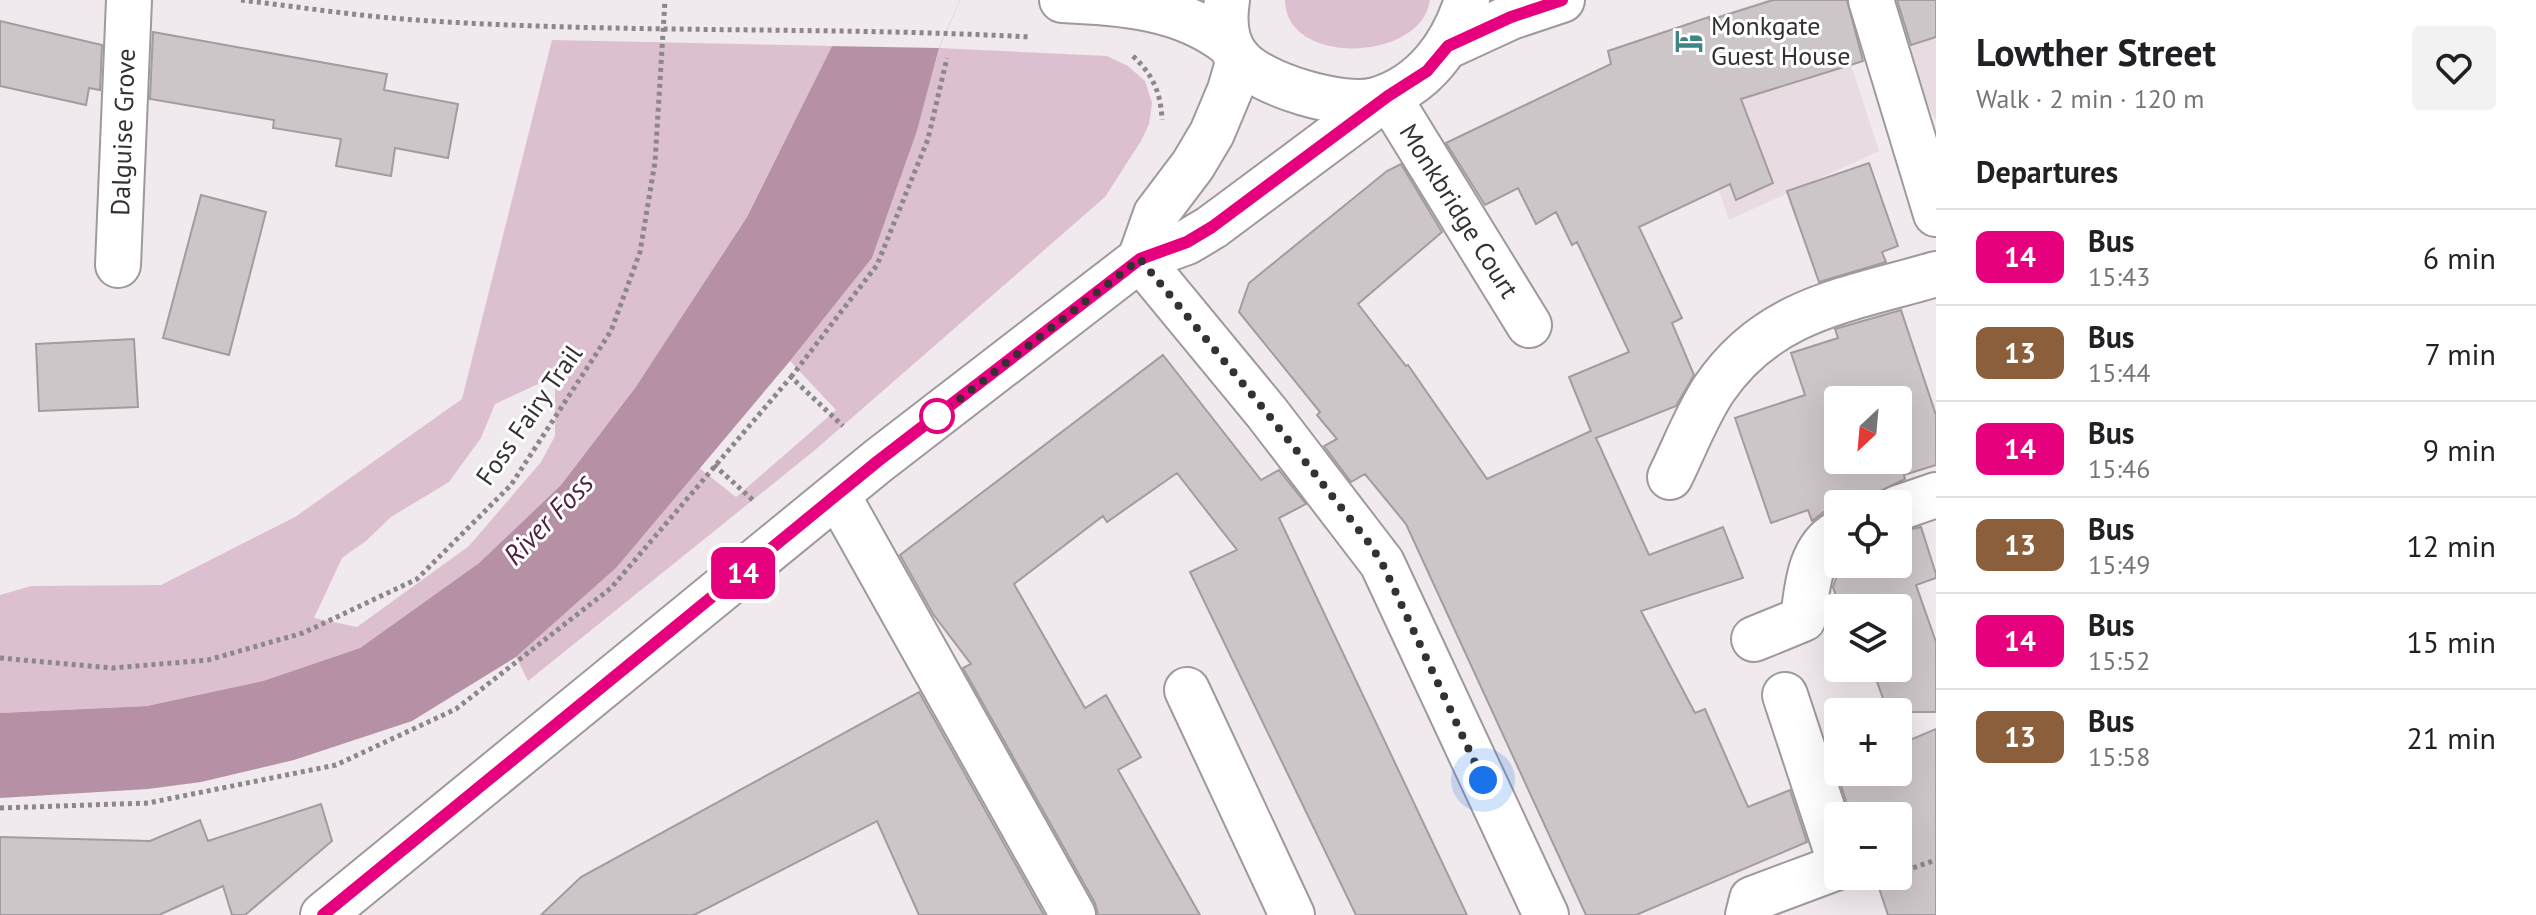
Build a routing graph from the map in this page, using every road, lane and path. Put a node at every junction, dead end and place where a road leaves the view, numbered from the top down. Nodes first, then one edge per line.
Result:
1 (129, 0) edge
2 (241, 0) edge
3 (665, 0) edge
4 (1062, 0) edge
5 (1227, 0) edge
6 (1467, 0) edge
7 (1562, 0) edge
8 (1871, 0) edge
9 (663, 27) junction
10 (1041, 37) dead end
11 (1448, 46) junction
12 (1123, 51) dead end
13 (1234, 51) junction
14 (947, 58) dead end
15 (1388, 96) junction
16 (1158, 134) dead end
17 (1936, 214) edge
18 (1140, 259) junction
19 (118, 265) dead end
20 (1936, 274) edge
21 (1529, 325) dead end
22 (791, 377) junction
23 (843, 425) dead end
24 (714, 465) junction
25 (1670, 477) dead end
26 (1936, 495) edge
27 (838, 496) junction
28 (754, 500) dead end
29 (1912, 503) edge
30 (1824, 545) edge
31 (1754, 639) dead end
32 (0, 658) edge
33 (1187, 690) dead end
34 (1785, 695) dead end
35 (0, 808) edge
36 (1824, 813) edge
37 (1936, 860) edge
38 (1912, 868) edge
39 (1824, 872) edge
40 (323, 915) edge
41 (1073, 915) edge
42 (1292, 915) edge
43 (1546, 915) edge
44 (1748, 915) edge

1 - 19 street, Dalguise Grove
2 - 9 path
3 - 9 path, Foss Fairy Trail
4 - 13 street
5 - 13 street
6 - 11 street
7 - 11 street
8 - 17 street
9 - 10 path
9 - 32 path, Foss Fairy Trail
11 - 15 street
12 - 16 path
13 - 15 street
13 - 18 street
14 - 22 path
15 - 18 street
15 - 21 street, Monkbridge Court
18 - 27 street
18 - 43 street
20 - 25 street
22 - 23 path
22 - 24 path
24 - 28 path
24 - 35 path
26 - 29 street
27 - 40 street
27 - 41 street
30 - 31 street
33 - 42 street
34 - 36 street
37 - 38 path
39 - 44 street

